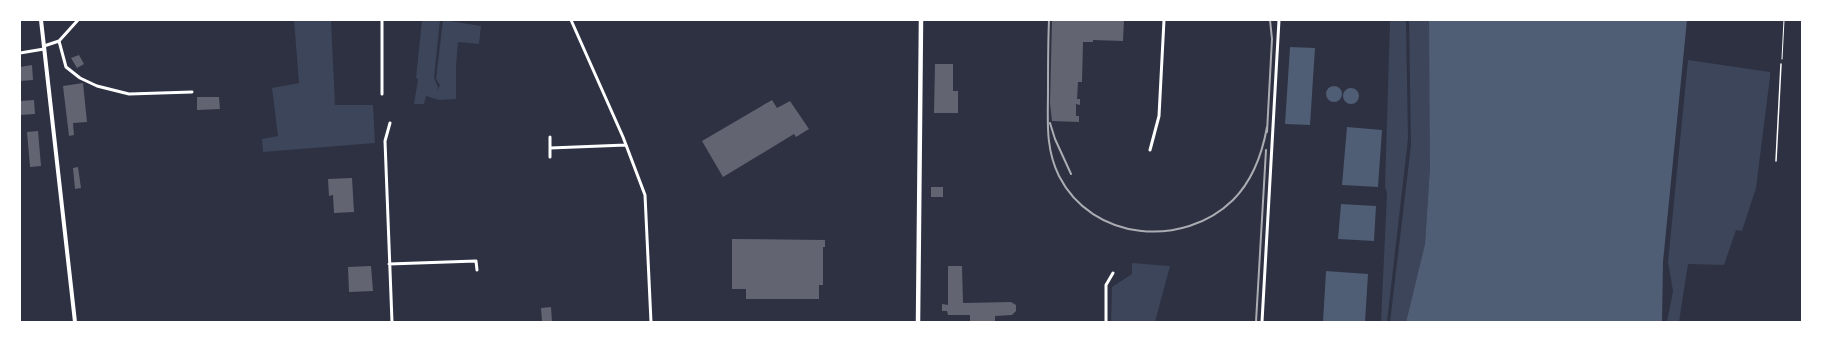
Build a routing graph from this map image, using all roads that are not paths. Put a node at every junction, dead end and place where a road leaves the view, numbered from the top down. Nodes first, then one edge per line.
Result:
1 (41, 20) edge
2 (78, 20) edge
3 (382, 20) edge
4 (571, 20) edge
5 (921, 20) edge
6 (1164, 20) edge
7 (1279, 20) edge
8 (59, 41) junction
9 (44, 48) junction
10 (20, 53) edge
11 (1781, 64) road end
12 (192, 92) dead end
13 (382, 94) dead end
14 (390, 122) dead end
15 (550, 137) dead end
16 (626, 145) junction
17 (550, 148) junction
18 (1150, 150) dead end
19 (550, 157) dead end
20 (1776, 161) dead end
21 (389, 264) junction
22 (477, 270) dead end
23 (1113, 273) dead end
24 (75, 322) edge
25 (392, 322) edge
26 (651, 322) edge
27 (918, 322) edge
28 (1106, 322) edge
29 (1262, 322) edge

1 - 9 street
2 - 8 street
3 - 13 street
4 - 16 street
5 - 27 main road
6 - 18 street
7 - 29 street
8 - 9 street
8 - 12 street
9 - 10 street
9 - 24 street
11 - 20 lane
14 - 21 street
15 - 17 street
16 - 17 street
16 - 26 street
17 - 19 street
21 - 22 street
21 - 25 street
23 - 28 street

